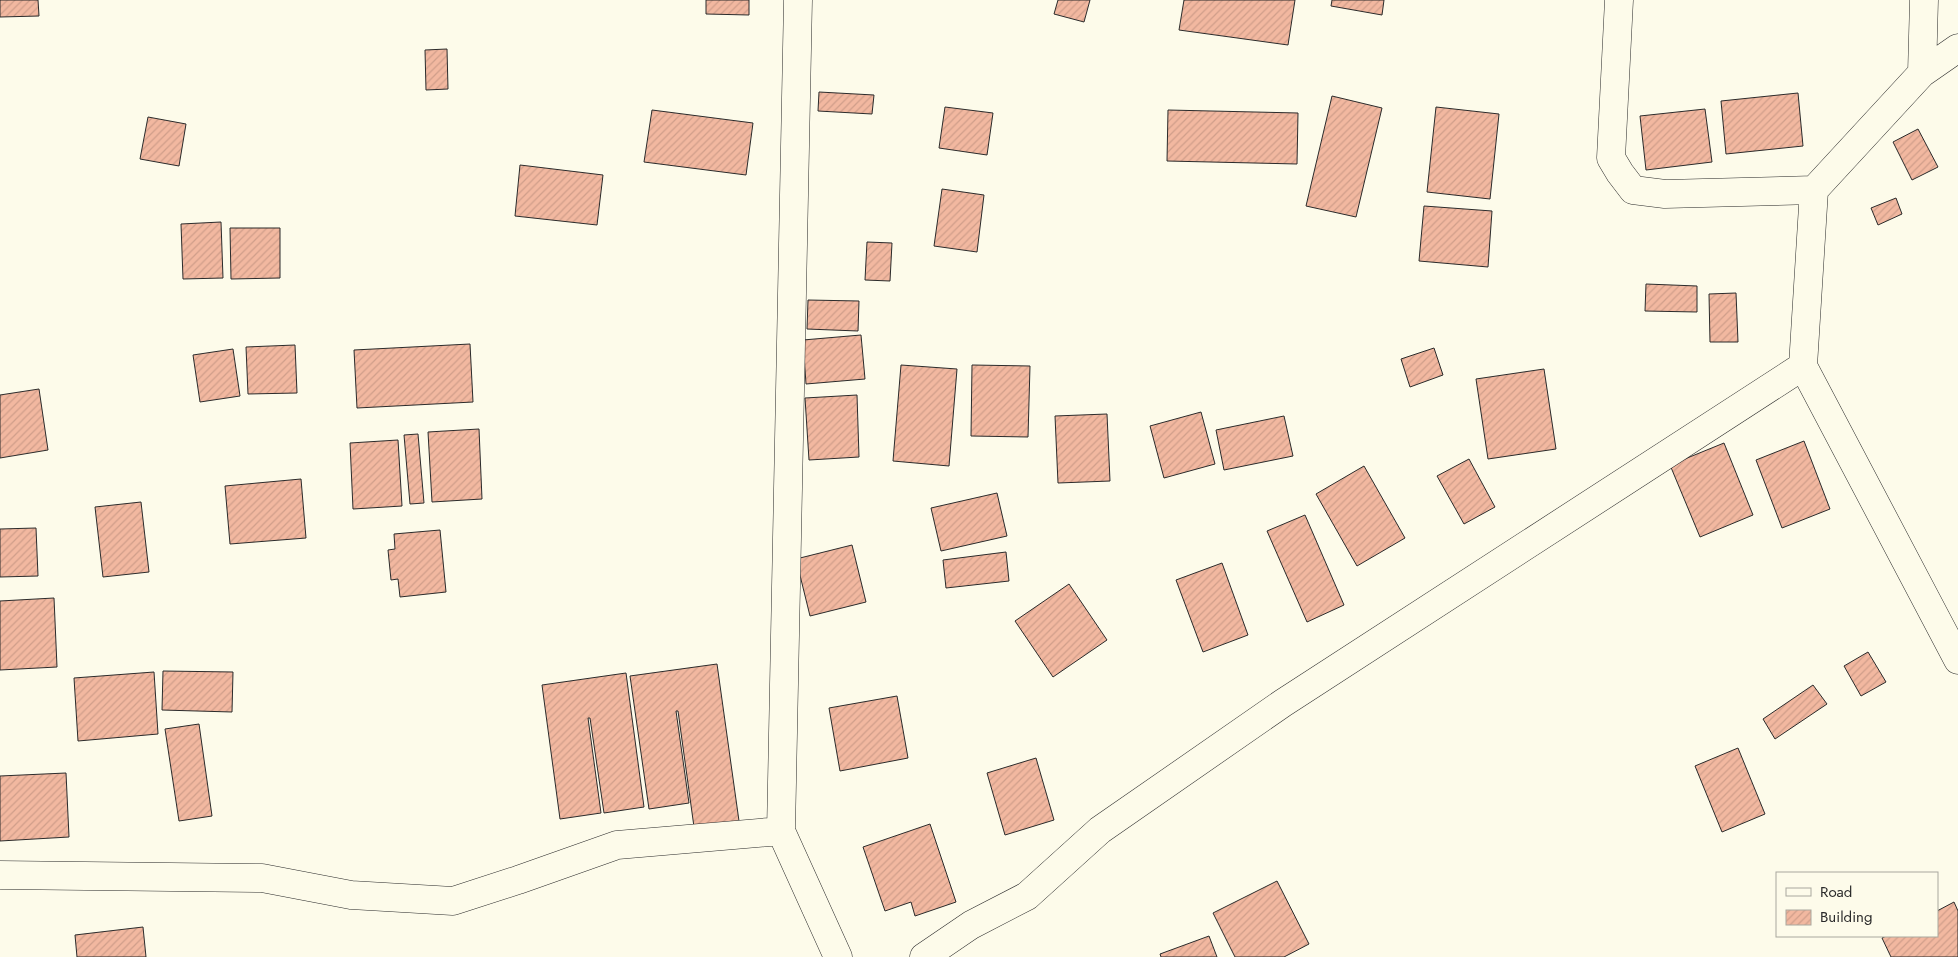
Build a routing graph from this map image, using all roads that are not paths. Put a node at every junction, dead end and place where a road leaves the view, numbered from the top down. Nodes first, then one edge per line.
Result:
1 (798, 0) edge
2 (1619, 0) edge
3 (1924, 0) edge
4 (1958, 48) edge
5 (1922, 73) junction
6 (1814, 190) junction
7 (1802, 366) junction
8 (1958, 660) edge
9 (781, 831) junction
10 (0, 875) edge
11 (838, 957) edge
12 (924, 957) edge

1 - 9 street
2 - 6 street
3 - 5 street
4 - 5 street
5 - 6 street
6 - 7 street
7 - 8 street
7 - 12 street
9 - 10 street
9 - 11 street

